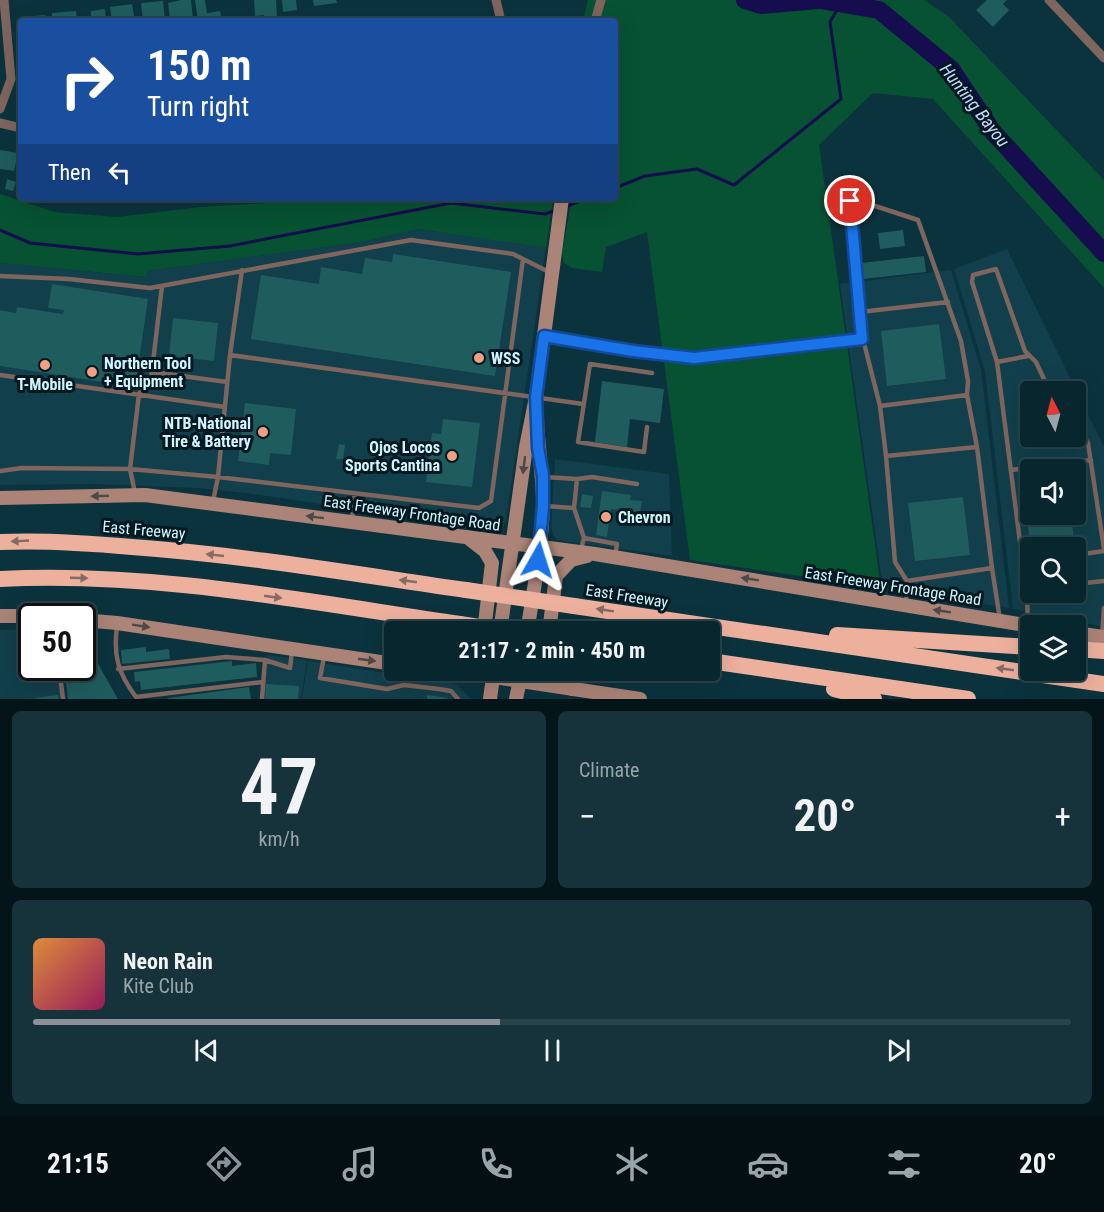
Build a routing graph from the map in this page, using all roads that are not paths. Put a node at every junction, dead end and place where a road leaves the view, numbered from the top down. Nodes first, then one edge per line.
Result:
1 (4, 0) edge
2 (496, 0) edge
3 (601, 0) edge
4 (1049, 0) edge
5 (500, 18) edge
6 (596, 18) edge
7 (1100, 47) edge
8 (1104, 58) edge
9 (0, 109) edge
10 (0, 123) edge
11 (18, 127) edge
12 (562, 201) edge
13 (524, 260) junction
14 (242, 270) junction
15 (553, 273) junction
16 (0, 276) edge
17 (162, 286) junction
18 (948, 302) junction
19 (860, 312) junction
20 (544, 336) junction
21 (862, 339) junction
22 (230, 355) junction
23 (1028, 356) junction
24 (997, 362) junction
25 (152, 372) junction
26 (652, 373) dead end
27 (0, 375) edge
28 (1045, 381) edge
29 (227, 382) junction
30 (506, 393) junction
31 (139, 394) junction
32 (967, 395) junction
33 (536, 397) junction
34 (583, 404) junction
35 (880, 406) junction
36 (225, 407) junction
37 (647, 427) dead end
38 (1086, 439) edge
39 (976, 447) junction
40 (886, 456) junction
41 (1091, 460) junction
42 (130, 469) junction
43 (1011, 470) junction
44 (0, 471) edge
45 (543, 476) junction
46 (218, 477) junction
47 (577, 479) junction
48 (637, 484) dead end
49 (355, 493) junction
50 (135, 495) junction
51 (0, 498) edge
52 (212, 504) junction
53 (543, 506) junction
54 (574, 508) junction
55 (351, 521) junction
56 (466, 536) junction
57 (1020, 539) edge
58 (0, 542) edge
59 (513, 543) junction
60 (540, 546) junction
61 (1104, 550) edge
62 (585, 551) junction
63 (1086, 553) edge
64 (992, 568) junction
65 (0, 579) edge
66 (907, 581) junction
67 (1104, 581) edge
68 (1086, 583) edge
69 (906, 605) junction
70 (1104, 608) edge
71 (0, 616) edge
72 (18, 616) edge
73 (1000, 620) junction
74 (96, 621) edge
75 (438, 621) edge
76 (485, 621) edge
77 (502, 621) edge
78 (530, 621) edge
79 (550, 621) edge
80 (117, 622) junction
81 (1020, 623) edge
82 (725, 629) junction
83 (1086, 636) edge
84 (1103, 642) edge
85 (1020, 646) edge
86 (1086, 646) edge
87 (293, 648) junction
88 (324, 653) junction
89 (265, 660) junction
90 (384, 662) edge
91 (720, 662) edge
92 (746, 666) junction
93 (118, 669) junction
94 (61, 681) edge
95 (405, 681) edge
96 (492, 681) edge
97 (520, 681) edge
98 (540, 681) edge
99 (562, 681) edge
100 (263, 682) junction
101 (1104, 684) edge
102 (404, 685) junction
103 (571, 689) junction
104 (137, 698) edge
105 (63, 699) edge
106 (262, 699) edge
107 (458, 699) edge
108 (490, 699) edge
109 (516, 699) edge
110 (640, 699) edge
111 (874, 699) edge
112 (968, 699) edge

1 - 9 street
2 - 5 street
3 - 6 street
4 - 7 street
7 - 8 street
10 - 11 street
12 - 15 main road
13 - 14 lane
13 - 15 lane
13 - 30 lane
14 - 17 lane
14 - 22 lane
15 - 20 main road
16 - 17 lane
17 - 25 lane
18 - 19 lane
18 - 19 lane
18 - 32 lane
19 - 21 lane
20 - 21 lane
20 - 33 main road
21 - 35 lane
22 - 29 lane
22 - 30 lane
23 - 24 lane
23 - 24 lane
23 - 28 lane
24 - 43 lane
25 - 29 lane
25 - 31 lane
26 - 34 lane
27 - 31 lane
29 - 36 lane
30 - 33 lane
30 - 49 lane
31 - 36 lane
31 - 42 lane
32 - 35 lane
32 - 39 lane
33 - 34 lane
33 - 45 main road
33 -> 59 main road
34 - 37 lane
35 - 40 lane
36 - 46 lane
38 - 41 lane
39 - 40 lane
39 - 64 lane
40 - 66 lane
41 - 43 lane
41 - 61 lane
42 - 44 lane
42 - 46 lane
42 - 50 lane
43 - 57 lane
45 - 47 lane
45 - 53 main road
46 - 49 lane
46 - 52 lane
47 - 48 lane
47 - 54 lane
49 - 55 lane
50 -> 51 main road, East Freeway Frontage Road
50 - 52 main road, East Freeway Frontage Road
55 -> 52 main road, East Freeway Frontage Road
53 - 54 lane
53 - 60 main road
54 - 62 lane
55 - 56 main road, East Freeway Frontage Road
56 - 59 main road, East Freeway Frontage Road
56 - 76 main road
82 -> 58 highway, East Freeway, bridge
59 - 60 main road, East Freeway Frontage Road
59 - 77 main road
60 - 62 main road, East Freeway Frontage Road
60 - 78 main road
61 - 63 lane
69 -> 62 main road, East Freeway Frontage Road
62 - 79 main road
64 - 66 lane
64 - 73 lane
65 -> 75 highway, bridge
66 - 69 lane
67 - 68 lane
73 -> 69 main road, East Freeway Frontage Road
70 - 84 lane
71 - 72 main road
73 - 81 main road, East Freeway Frontage Road
74 - 80 main road
80 -> 87 main road
80 - 93 lane
82 - 85 highway
101 -> 82 highway, East Freeway
83 - 84 main road
84 - 86 highway
87 - 88 main road
87 - 89 lane
88 -> 90 main road
88 - 102 lane
89 - 93 lane
89 - 100 lane
91 - 92 highway
92 - 111 highway
92 - 112 highway
93 - 104 lane
94 - 105 lane
95 - 102 lane
96 - 108 main road
97 - 109 main road
98 - 103 main road
99 - 103 main road
100 - 104 lane
100 - 106 lane
102 - 107 lane
103 - 110 main road

